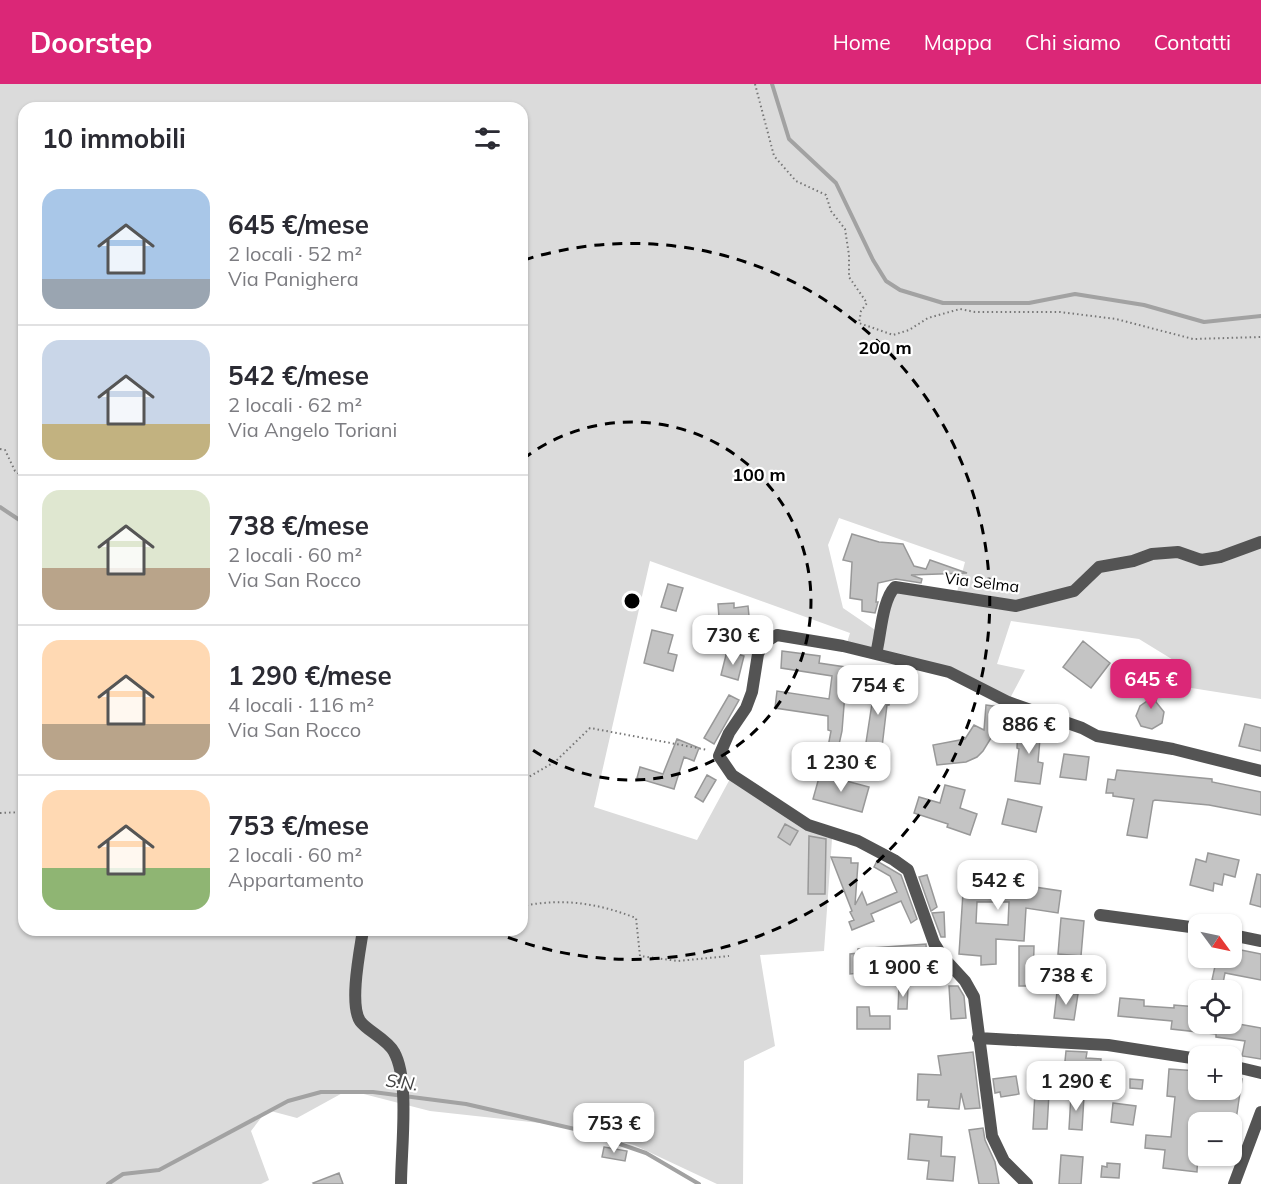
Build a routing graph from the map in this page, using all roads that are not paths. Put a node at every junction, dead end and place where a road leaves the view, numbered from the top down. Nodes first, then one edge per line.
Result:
1 (1261, 542) edge
2 (876, 654) junction
3 (1261, 771) edge
4 (1100, 915) dead end
5 (1188, 927) edge
6 (362, 936) edge
7 (1242, 937) edge
8 (1261, 941) edge
9 (978, 1038) junction
10 (1188, 1058) edge
11 (1242, 1068) edge
12 (1261, 1073) edge
13 (1261, 1112) edge
14 (401, 1184) edge
15 (1027, 1184) edge
16 (1234, 1184) edge

1 - 2 street, Via Selma
2 - 3 street
2 - 9 street
4 - 5 street
6 - 14 street
7 - 8 street
9 - 10 street
9 - 15 street
11 - 12 street
13 - 16 street

